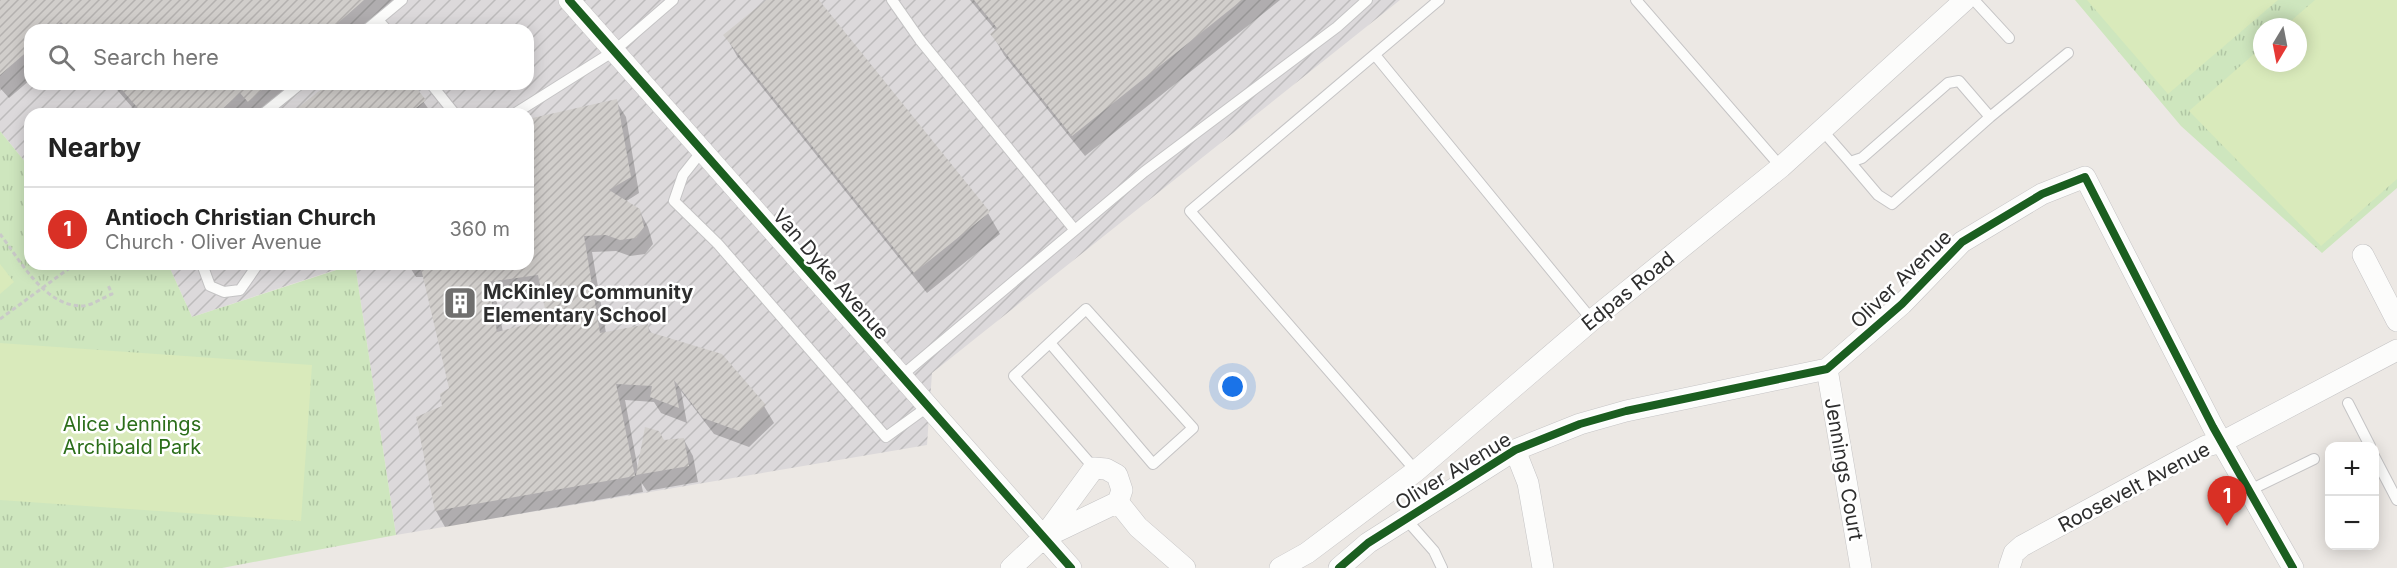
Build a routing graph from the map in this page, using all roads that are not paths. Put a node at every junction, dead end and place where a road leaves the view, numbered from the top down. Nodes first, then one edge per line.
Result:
1 (402, 0) edge
2 (569, 0) edge
3 (673, 0) edge
4 (892, 0) edge
5 (1367, 0) edge
6 (1439, 0) edge
7 (1636, 0) edge
8 (1965, 0) edge
9 (1974, 0) edge
10 (378, 20) junction
11 (373, 24) edge
12 (382, 24) edge
13 (2009, 38) dead end
14 (614, 51) junction
15 (2068, 53) dead end
16 (1375, 55) junction
17 (293, 90) edge
18 (436, 90) edge
19 (270, 108) edge
20 (450, 108) edge
21 (524, 108) edge
22 (1990, 117) junction
23 (1822, 130) junction
24 (702, 151) junction
25 (1850, 162) junction
26 (1780, 166) junction
27 (1074, 229) junction
28 (2363, 255) dead end
29 (204, 270) edge
30 (254, 270) edge
31 (1592, 320) junction
32 (2397, 321) edge
33 (1050, 343) junction
34 (2397, 350) edge
35 (1827, 369) junction
36 (900, 377) junction
37 (2348, 403) dead end
38 (926, 408) junction
39 (2222, 442) junction
40 (2368, 442) edge
41 (1515, 450) junction
42 (2314, 459) dead end
43 (2379, 466) edge
44 (1094, 468) junction
45 (1416, 471) junction
46 (2248, 491) junction
47 (2397, 500) edge
48 (1118, 502) junction
49 (1405, 518) junction
50 (1042, 539) junction
51 (1011, 568) edge
52 (1071, 568) edge
53 (1185, 568) edge
54 (1280, 568) edge
55 (1339, 568) edge
56 (1442, 568) edge
57 (1543, 568) edge
58 (1860, 568) edge
59 (2009, 568) edge
60 (2293, 568) edge

1 - 10 lane
2 - 14 street, Van Dyke Avenue
3 - 14 lane
4 - 27 lane
5 - 27 lane
6 - 16 lane
7 - 26 lane
8 - 23 street, Edpas Road
9 - 13 lane
10 - 11 lane
10 - 12 lane
14 - 21 lane
14 - 24 street, Van Dyke Avenue
15 - 22 lane
16 - 31 lane
16 - 45 lane
17 - 19 lane
18 - 20 lane
22 - 25 lane
22 - 25 lane
23 - 25 lane
23 - 26 street, Edpas Road
24 - 36 street, Van Dyke Avenue
24 - 38 lane
26 - 31 street, Edpas Road
27 - 36 lane
28 - 32 street
29 - 30 lane
31 - 45 street, Edpas Road
33 - 33 lane
33 - 44 lane
34 - 39 street, Roosevelt Avenue
35 - 39 street, Oliver Avenue
35 - 41 street, Oliver Avenue
35 - 58 street, Jennings Court
36 - 38 street, Van Dyke Avenue
37 - 40 lane
38 - 50 street, Van Dyke Avenue
39 - 46 street, Oliver Avenue
39 - 59 street, Roosevelt Avenue
41 - 49 street, Oliver Avenue
41 - 57 street
42 - 46 lane
43 - 47 lane
44 - 48 street
44 - 50 street
45 - 54 street, Edpas Road
46 - 60 street, Oliver Avenue
48 - 50 street
48 - 53 street
49 - 55 street, Oliver Avenue
49 - 56 lane
50 - 51 street
50 - 52 street, Van Dyke Avenue

